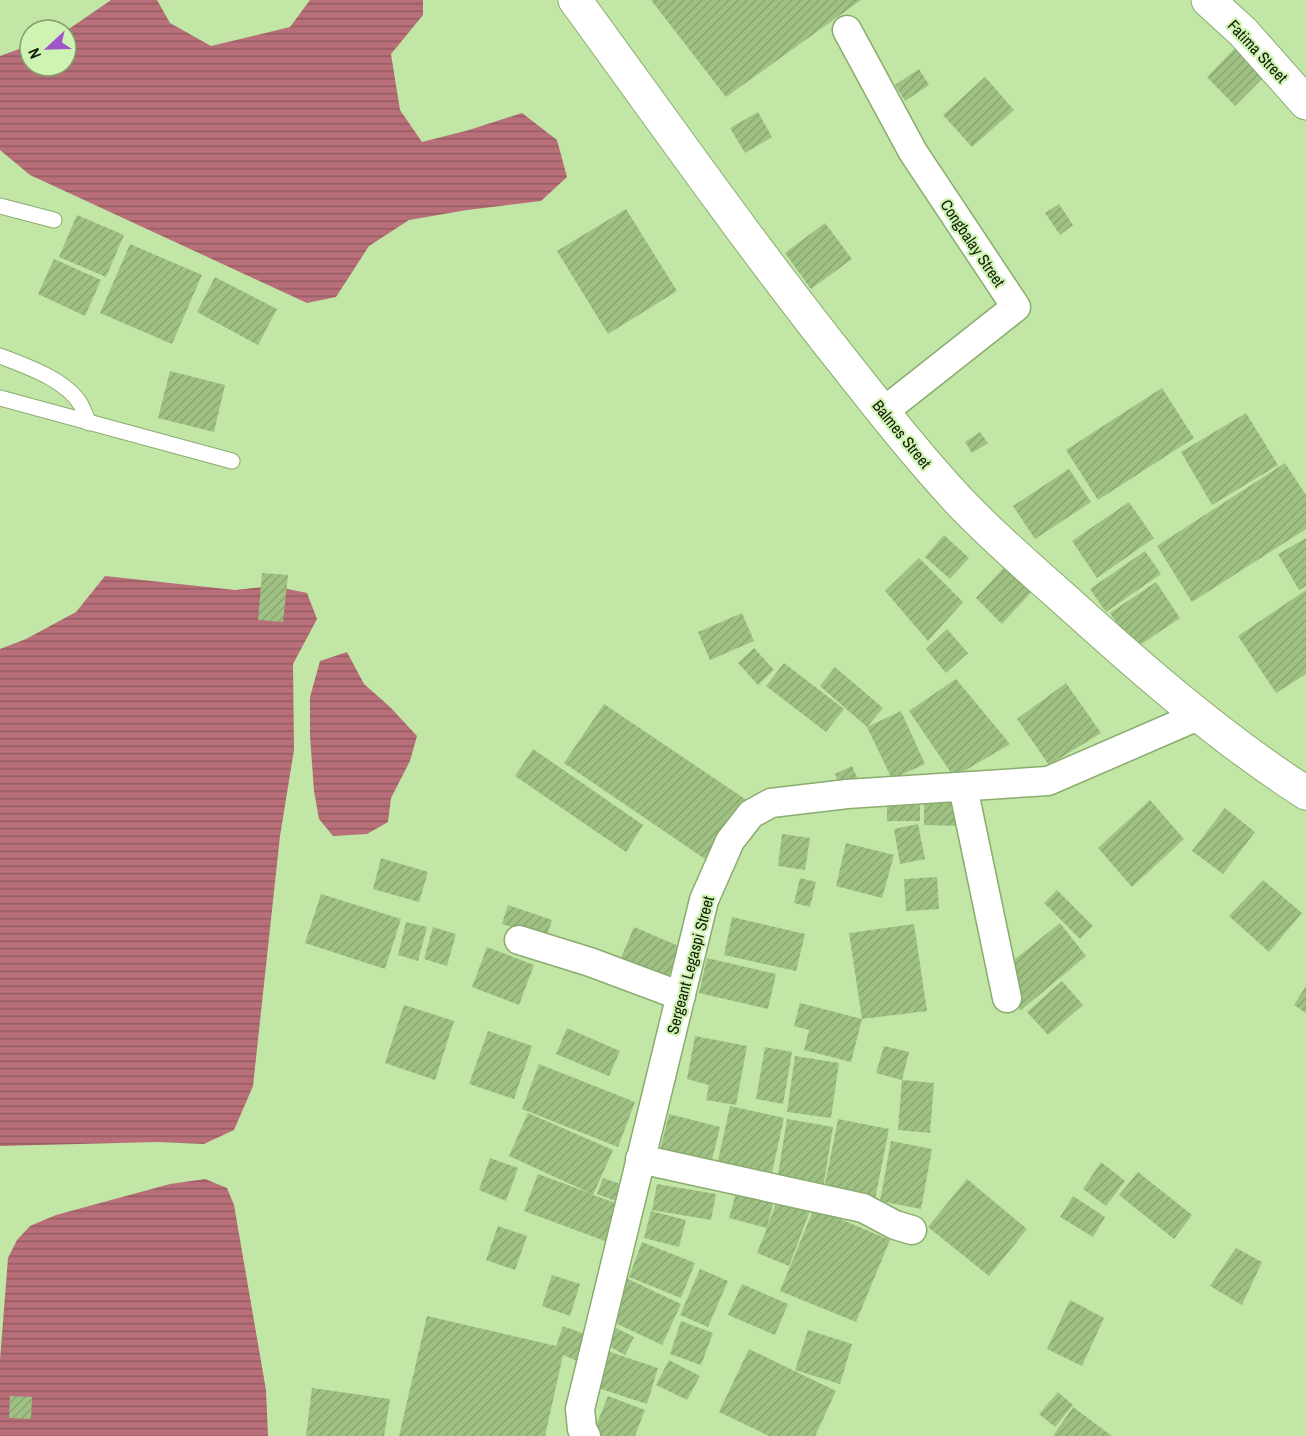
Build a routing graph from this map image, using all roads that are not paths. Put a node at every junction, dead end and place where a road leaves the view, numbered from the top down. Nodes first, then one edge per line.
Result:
1 (575, 0) edge
2 (1208, 0) edge
3 (847, 30) dead end
4 (1306, 103) edge
5 (0, 206) edge
6 (54, 220) dead end
7 (0, 356) edge
8 (0, 398) edge
9 (883, 412) junction
10 (89, 423) junction
11 (232, 461) dead end
12 (1198, 716) junction
13 (963, 787) junction
14 (1306, 793) edge
15 (519, 940) dead end
16 (681, 996) junction
17 (1006, 998) dead end
18 (640, 1159) junction
19 (912, 1230) dead end
20 (586, 1436) edge

1 - 9 street, Balmes Street
2 - 4 street, Fatima Street
3 - 9 street, Congbalay Street
5 - 6 lane
7 - 10 lane
8 - 10 lane
9 - 12 street, Balmes Street
10 - 11 lane
12 - 13 street, Sergeant Legaspi Street
12 - 14 street, Balmes Street
13 - 16 street, Sergeant Legaspi Street
13 - 17 street
15 - 16 street
16 - 18 street, Sergeant Legaspi Street
18 - 19 street
18 - 20 street, Sergeant Legaspi Street

